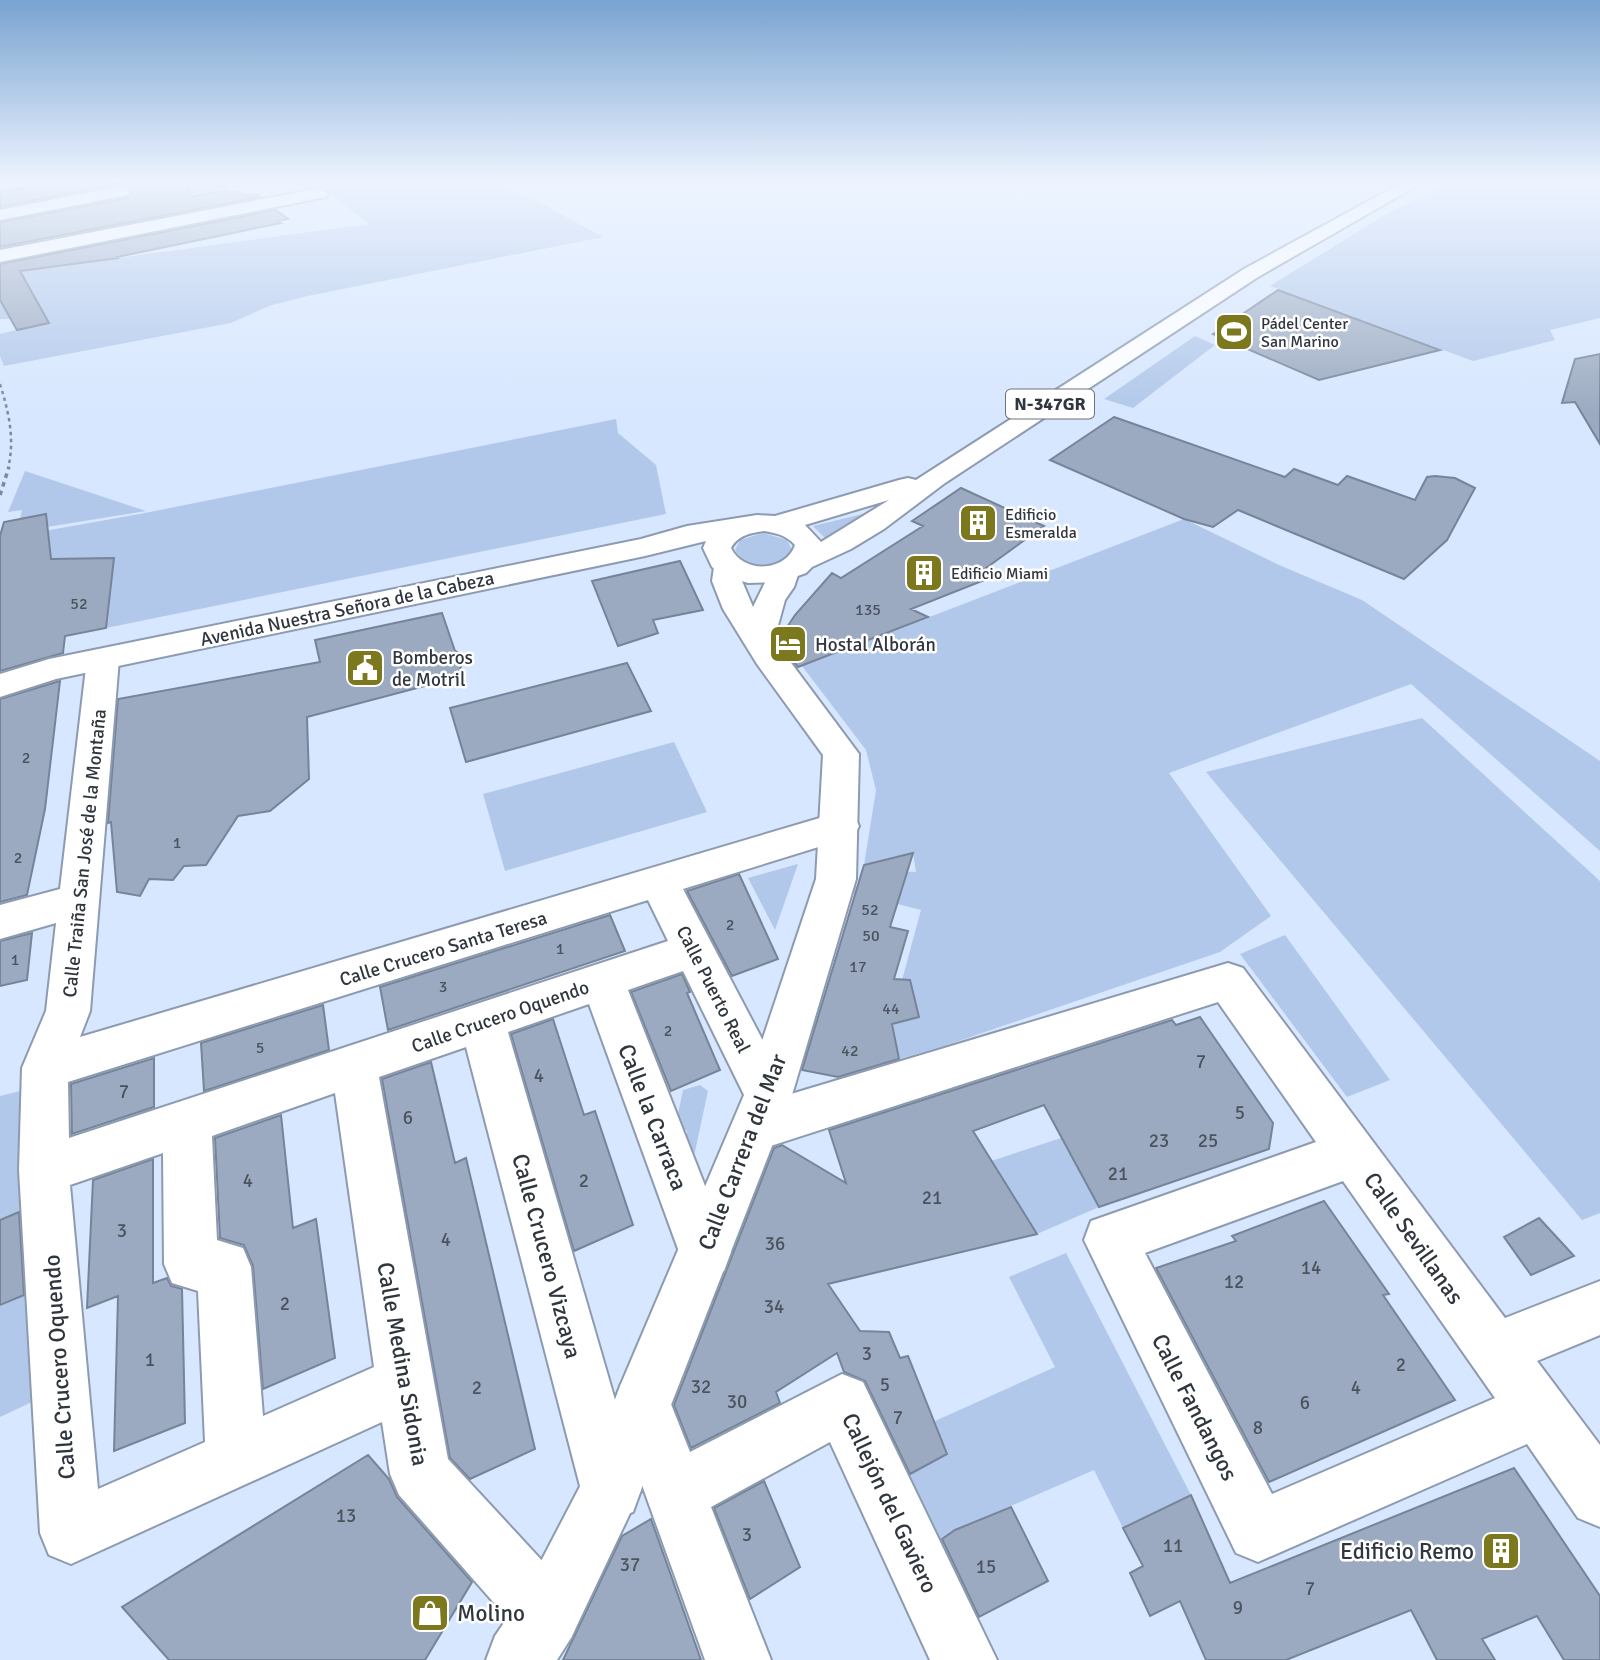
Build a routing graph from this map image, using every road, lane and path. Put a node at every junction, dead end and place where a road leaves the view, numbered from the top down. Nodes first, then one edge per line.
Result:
1 (1277, 258) edge
2 (0, 384) edge
3 (936, 477) junction
4 (0, 495) edge
5 (777, 524) junction
6 (737, 528) junction
7 (645, 547) junction
8 (724, 561) junction
9 (794, 566) junction
10 (759, 638) junction
11 (103, 659) junction
12 (0, 667) edge
13 (49, 670) junction
14 (0, 686) edge
15 (840, 826) junction
16 (660, 883) junction
17 (79, 900) junction
18 (0, 922) edge
19 (693, 950) junction
20 (602, 981) junction
21 (482, 1022) junction
22 (354, 1066) junction
23 (46, 1068) junction
24 (761, 1112) junction
25 (187, 1123) junction
26 (1354, 1153) junction
27 (44, 1170) junction
28 (705, 1252) junction
29 (1600, 1308) edge
30 (1494, 1350) junction
31 (405, 1382) junction
32 (642, 1405) junction
33 (1538, 1409) junction
34 (236, 1458) junction
35 (611, 1490) junction
36 (676, 1493) junction
37 (1600, 1496) edge
38 (534, 1637) edge
39 (738, 1660) edge
40 (964, 1660) edge

1 - 3 main road, N-347GR
2 - 4 path
3 - 5 main road, N-347GR
3 - 9 main road, N-347GR
5 - 6 main road, Avenida Nuestra Señora de la Cabeza
5 - 9 main road
6 - 7 main road, Avenida Nuestra Señora de la Cabeza
6 - 8 main road
7 - 8 main road, Avenida Nuestra Señora de la Cabeza
7 - 11 main road, Avenida Nuestra Señora de la Cabeza
8 - 9 main road, Avenida Nuestra Señora de la Cabeza
8 - 10 main road, Calle Carrera del Mar
9 - 10 main road
10 - 15 main road, Calle Carrera del Mar
11 - 13 main road, Avenida Nuestra Señora de la Cabeza
11 - 17 main road, Calle Traiña San José de la Montaña
12 - 13 main road, Avenida Nuestra Señora de la Cabeza
13 - 14 main road, Avenida Nuestra Señora de la Cabeza
15 - 16 main road, Calle Crucero Santa Teresa
15 - 24 main road, Calle Carrera del Mar
16 - 19 main road, Calle Puerto Real
16 - 23 main road, Calle Crucero Santa Teresa
17 - 18 main road
17 - 23 main road, Calle Traiña San José de la Montaña
19 - 20 main road, Calle Crucero Oquendo
19 - 24 main road, Calle Puerto Real
20 - 21 main road, Calle Crucero Oquendo
20 - 28 main road, Calle la Carraca
21 - 22 main road, Calle Crucero Oquendo
21 - 35 main road, Calle Crucero Vizcaya
22 - 25 main road, Calle Crucero Oquendo
22 - 31 main road, Calle Medina Sidonia
23 - 27 main road, Calle Traiña San José de la Montaña
24 - 26 main road, Calle Sevillanas
24 - 28 main road, Calle Carrera del Mar
25 - 27 main road, Calle Crucero Oquendo
25 - 34 main road
26 - 30 main road, Calle Sevillanas
26 - 33 main road, Calle Fandangos
27 - 34 main road, Calle Crucero Oquendo
28 - 32 main road, Calle Carrera del Mar
29 - 30 main road
30 - 33 main road, Calle Sevillanas
31 - 34 main road, Calle Crucero Oquendo
31 - 38 main road, Calle Medina Sidonia
32 - 35 main road, Calle Carrera del Mar
32 - 36 main road
33 - 37 main road, Calle Sevillanas
35 - 38 main road, Calle Carrera del Mar
36 - 39 main road
36 - 40 main road, Callejón del Gaviero

